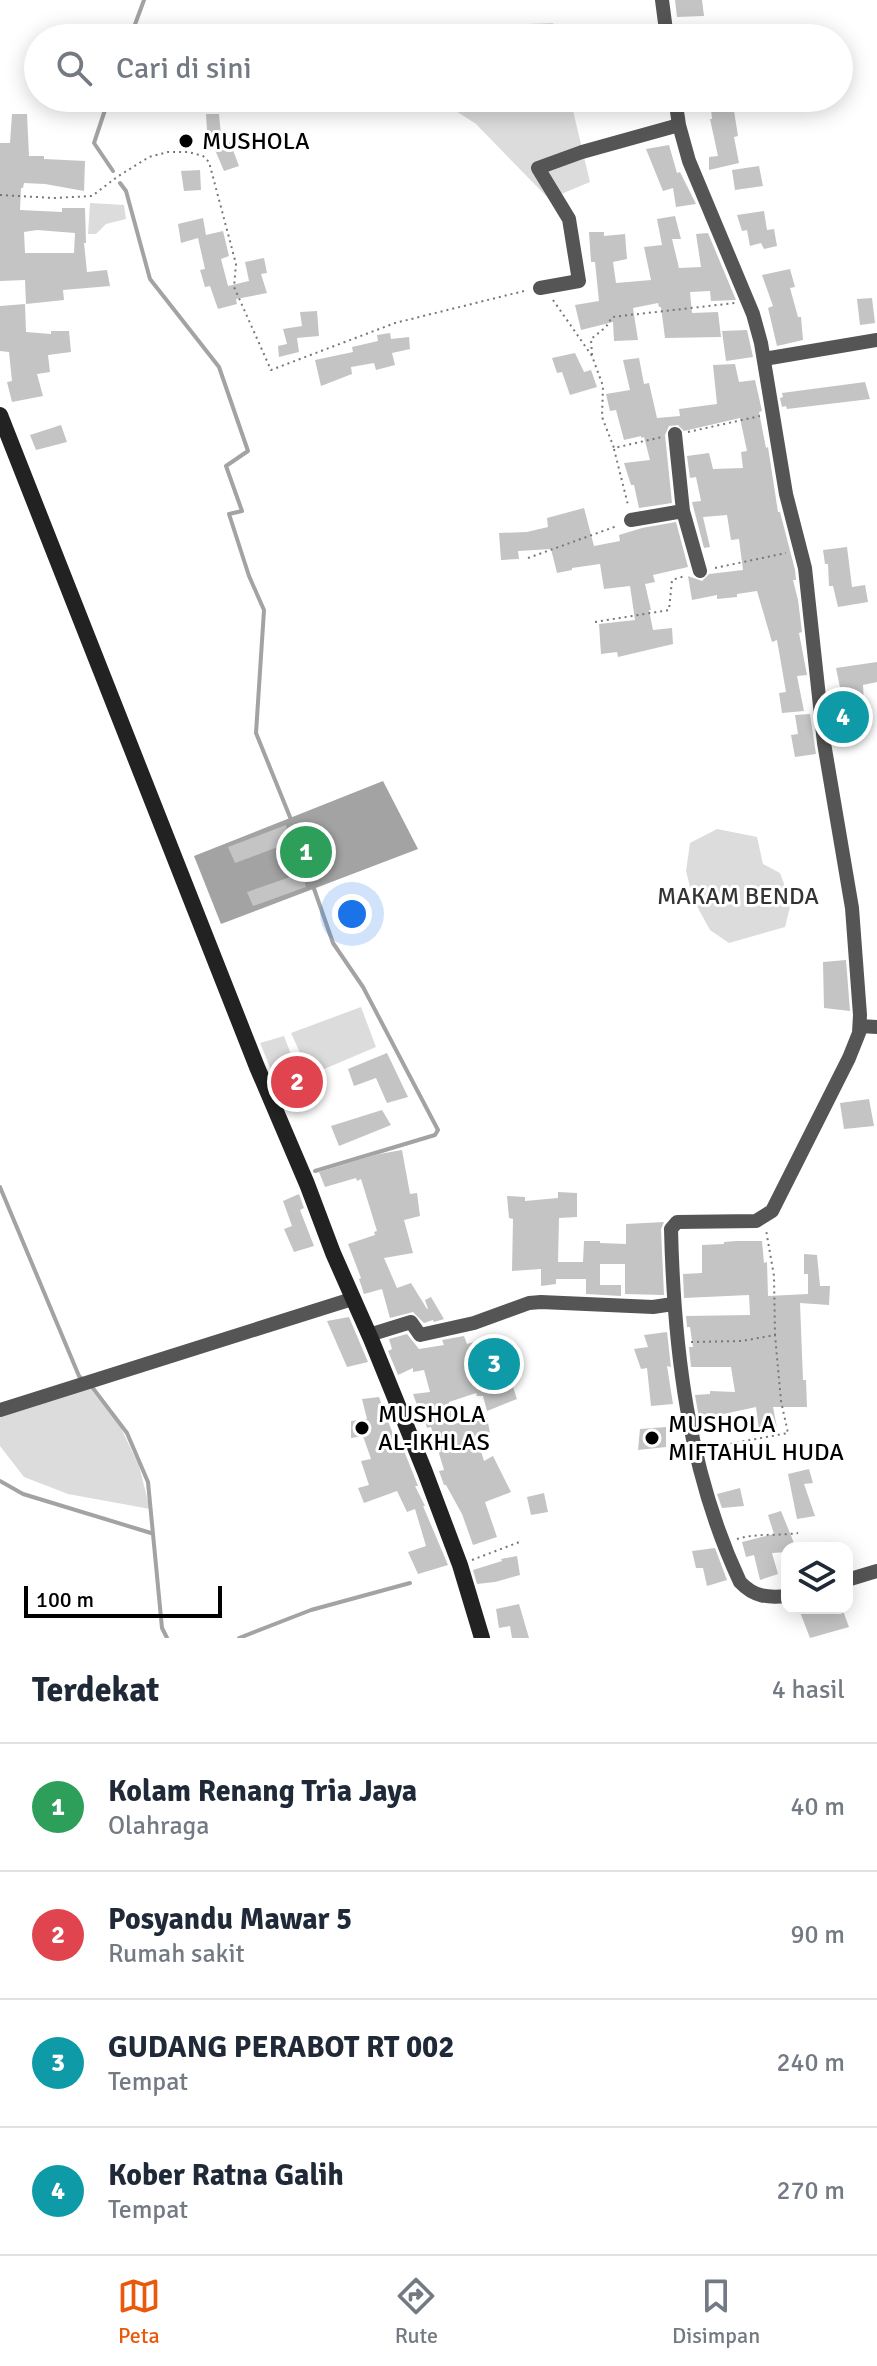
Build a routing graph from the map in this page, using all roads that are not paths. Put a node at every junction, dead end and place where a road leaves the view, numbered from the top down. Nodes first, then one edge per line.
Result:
1 (662, 0) edge
2 (665, 24) edge
3 (677, 112) edge
4 (679, 125) junction
5 (540, 288) road end
6 (877, 340) edge
7 (764, 359) junction
8 (0, 415) edge
9 (675, 434) road end
10 (683, 511) junction
11 (631, 520) road end
12 (700, 571) dead end
13 (860, 1026) junction
14 (877, 1027) edge
15 (352, 1299) junction
16 (673, 1304) junction
17 (369, 1335) junction
18 (0, 1410) edge
19 (877, 1571) edge
20 (853, 1578) edge
21 (781, 1596) edge
22 (482, 1638) edge

1 - 2 street
3 - 4 street
4 - 5 street
4 - 7 street
6 - 7 street
7 - 13 street
8 - 15 street
9 - 10 street
10 - 11 street
10 - 12 street
13 - 14 street
13 - 16 street
15 - 17 street
15 - 18 street
16 - 17 street
16 - 21 street
17 - 22 street
19 - 20 street

